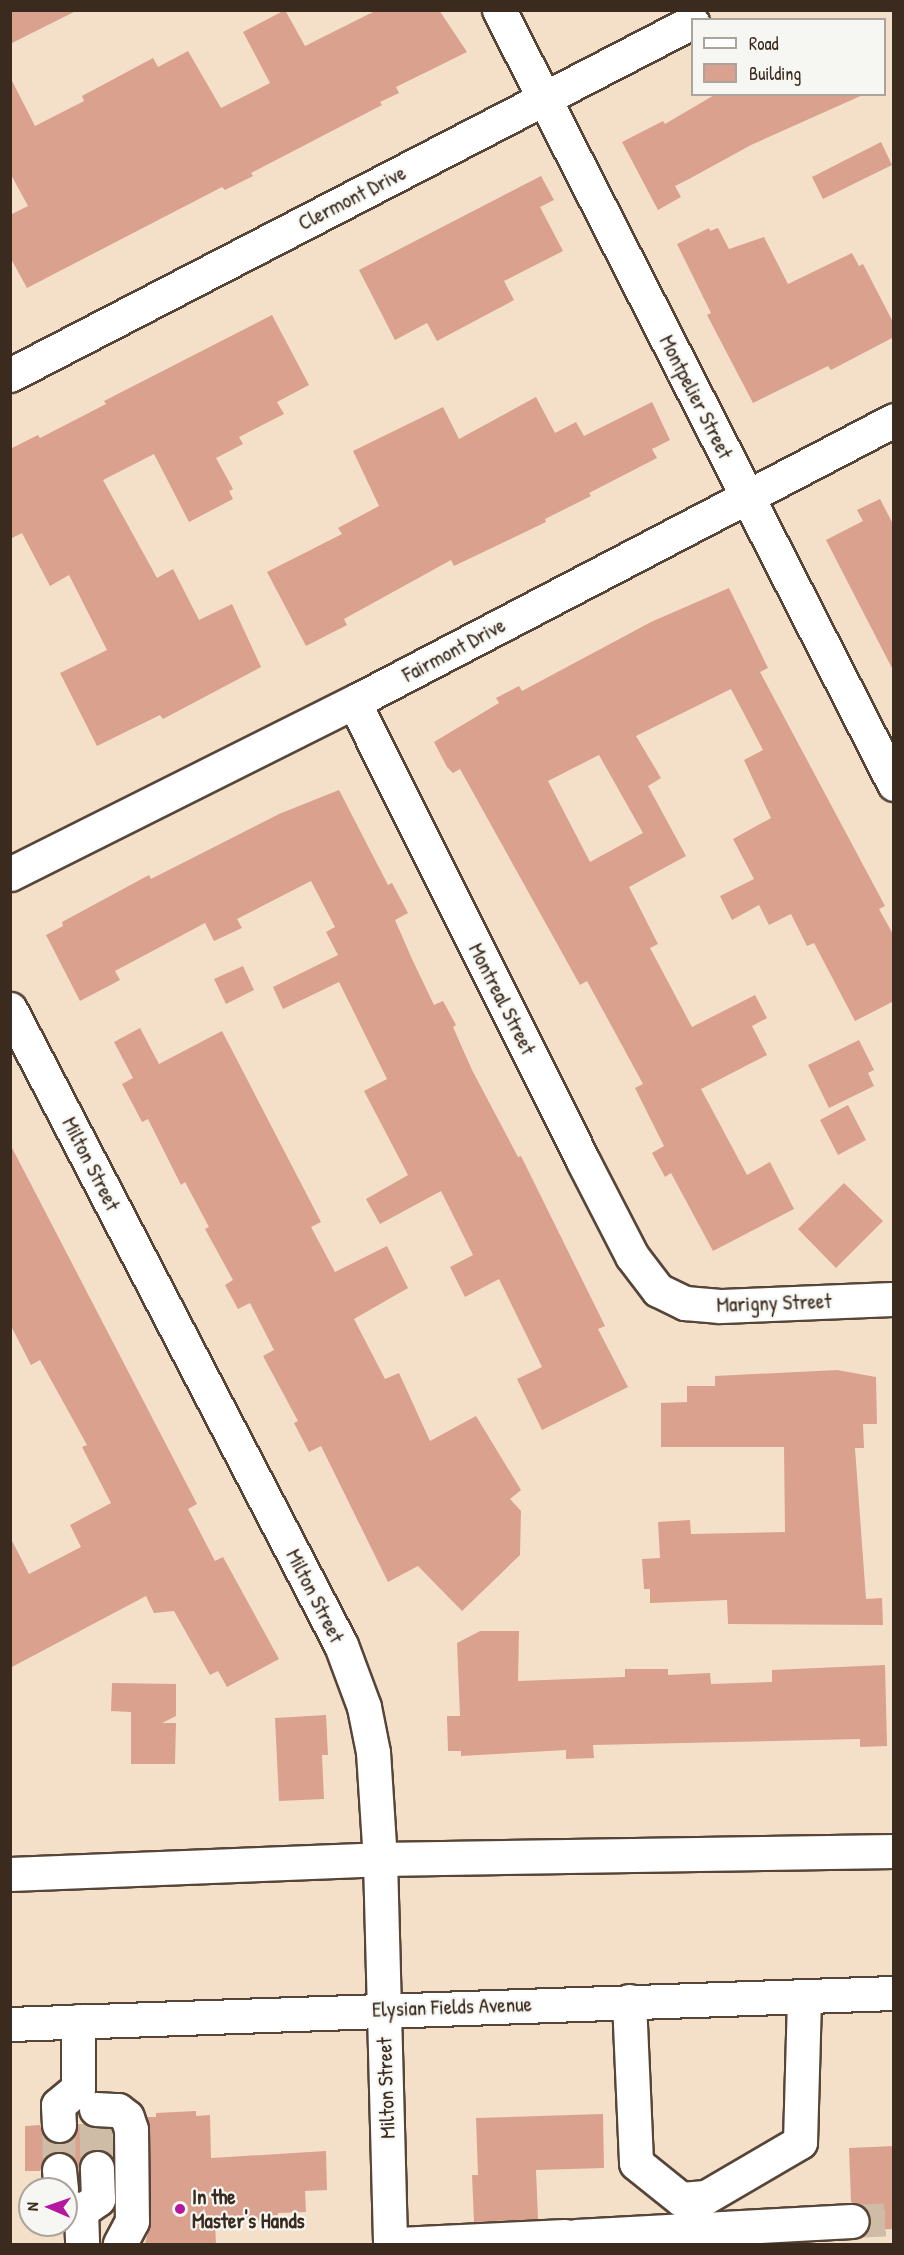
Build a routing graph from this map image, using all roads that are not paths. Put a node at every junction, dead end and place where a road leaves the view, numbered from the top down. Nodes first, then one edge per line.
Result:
1 (499, 10) edge
2 (714, 10) edge
3 (699, 18) edge
4 (691, 23) edge
5 (544, 99) junction
6 (10, 375) edge
7 (894, 420) edge
8 (746, 495) junction
9 (354, 702) junction
10 (894, 784) edge
11 (10, 874) edge
12 (10, 1009) edge
13 (658, 1290) joint
14 (894, 1299) edge
15 (894, 1851) edge
16 (380, 1859) junction
17 (10, 1874) edge
18 (894, 1993) edge
19 (804, 1997) junction
20 (629, 2001) junction
21 (383, 2009) junction
22 (78, 2021) junction
23 (10, 2024) edge
24 (90, 2107) junction
25 (59, 2125) tunnel mouth
26 (97, 2168) tunnel mouth
27 (78, 2196) edge
28 (852, 2221) tunnel mouth
29 (120, 2244) edge
30 (390, 2244) edge
31 (399, 2244) edge

1 - 5 street, Montpelier Street
2 - 3 street, Clermont Drive
4 - 5 street, Clermont Drive
5 - 6 street, Clermont Drive
5 - 8 street, Montpelier Street
7 - 8 street, Fairmont Drive
8 - 9 street, Fairmont Drive
8 - 10 street, Montpelier Street
9 - 11 street, Fairmont Drive
9 - 13 street, Montreal Street
12 - 16 street, Milton Street
13 - 14 street, Marigny Street
15 - 16 street
16 - 17 street
16 - 21 street, Milton Street
18 - 19 street, Elysian Fields Avenue
19 - 20 street, Elysian Fields Avenue
19 - 20 street
20 - 21 street, Elysian Fields Avenue
21 - 22 street, Elysian Fields Avenue
21 - 30 street, Milton Street
22 - 23 street, Elysian Fields Avenue
22 - 24 street
24 - 25 street
24 - 29 street
26 - 27 street
28 - 31 street

